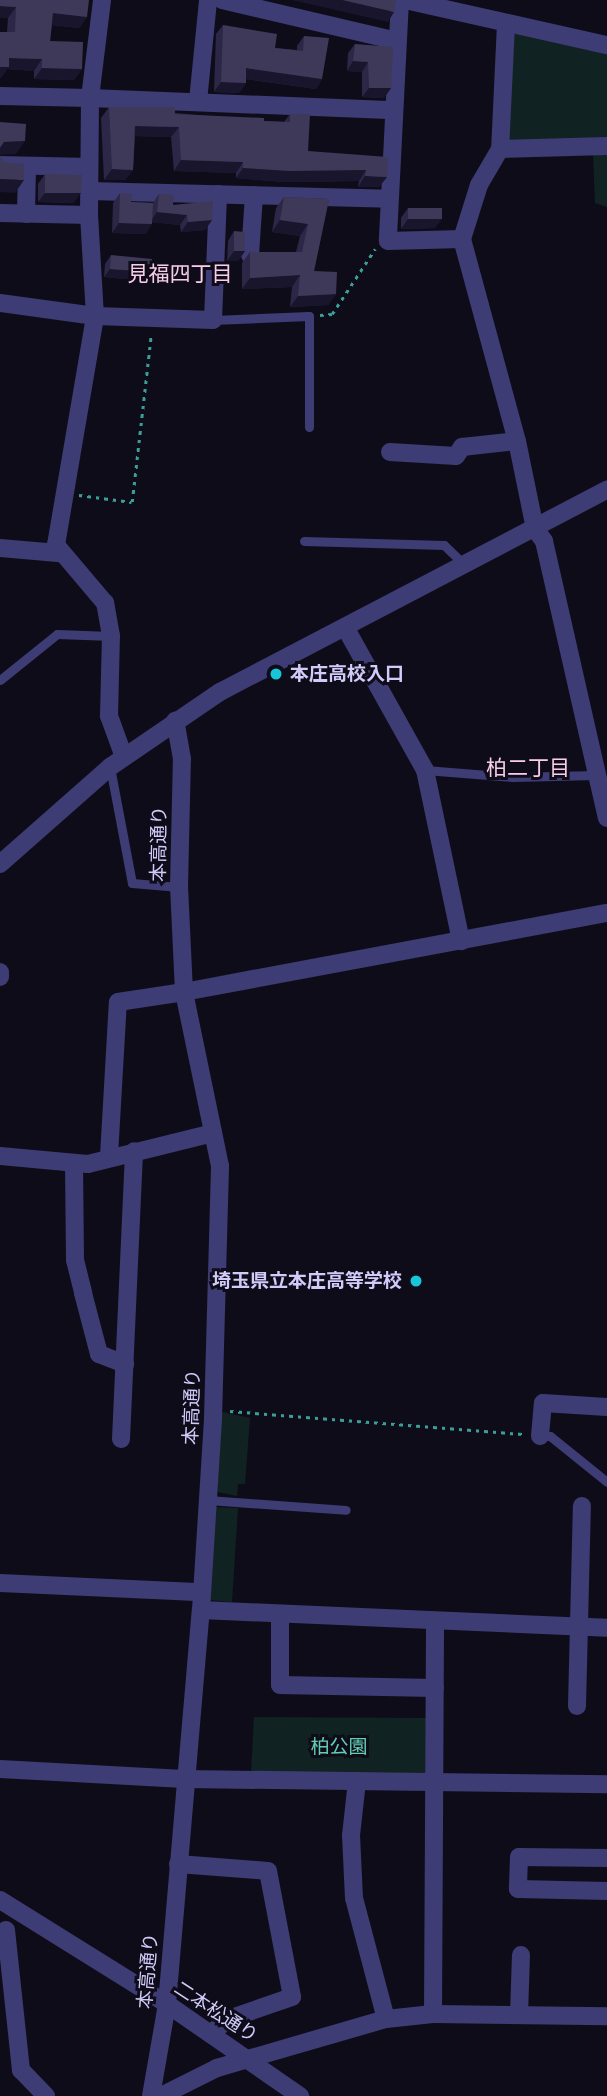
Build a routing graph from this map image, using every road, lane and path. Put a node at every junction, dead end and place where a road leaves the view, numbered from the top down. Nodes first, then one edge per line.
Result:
1 (102, 0) edge
2 (208, 0) edge
3 (222, 0) edge
4 (400, 0) edge
5 (405, 0) edge
6 (506, 24) junction
7 (397, 41) junction
8 (607, 45) edge
9 (0, 96) edge
10 (90, 98) junction
11 (198, 101) junction
12 (394, 110) junction
13 (607, 146) edge
14 (500, 149) junction
15 (0, 165) edge
16 (27, 166) junction
17 (89, 167) junction
18 (89, 191) junction
19 (218, 194) junction
20 (254, 195) junction
21 (388, 199) junction
22 (0, 213) edge
23 (26, 214) junction
24 (89, 215) junction
25 (462, 239) junction
26 (387, 241) junction
27 (250, 255) edge
28 (0, 303) edge
29 (95, 316) junction
30 (309, 316) junction
31 (153, 318) junction
32 (214, 320) junction
33 (309, 427) dead end
34 (517, 441) junction
35 (390, 453) dead end
36 (607, 490) edge
37 (65, 494) junction
38 (535, 529) junction
39 (304, 541) dead end
40 (0, 548) edge
41 (58, 553) junction
42 (466, 566) junction
43 (345, 627) junction
44 (111, 636) junction
45 (0, 680) edge
46 (175, 721) junction
47 (117, 762) junction
48 (425, 770) junction
49 (596, 775) junction
50 (607, 818) edge
51 (0, 862) edge
52 (179, 887) junction
53 (607, 913) edge
54 (461, 941) junction
55 (184, 992) junction
56 (212, 1133) junction
57 (134, 1151) junction
58 (0, 1156) edge
59 (110, 1156) junction
60 (74, 1163) junction
61 (125, 1364) junction
62 (214, 1407) junction
63 (607, 1407) edge
64 (540, 1436) junction
65 (121, 1439) dead end
66 (607, 1482) edge
67 (208, 1500) junction
68 (582, 1506) dead end
69 (346, 1510) dead end
70 (0, 1583) edge
71 (202, 1592) junction
72 (201, 1610) junction
73 (280, 1614) junction
74 (435, 1621) junction
75 (581, 1627) junction
76 (607, 1628) edge
77 (435, 1688) junction
78 (577, 1706) dead end
79 (0, 1769) edge
80 (184, 1779) junction
81 (357, 1781) junction
82 (433, 1781) junction
83 (607, 1784) edge
84 (607, 1858) edge
85 (178, 1864) junction
86 (607, 1891) edge
87 (2, 1898) edge
88 (3, 1930) edge
89 (521, 1955) dead end
90 (167, 2004) junction
91 (433, 2014) junction
92 (519, 2015) junction
93 (607, 2016) edge
94 (386, 2019) junction
95 (211, 2034) junction
96 (247, 2058) junction
97 (46, 2096) edge
98 (151, 2096) edge
99 (161, 2096) edge
100 (300, 2096) edge

1 - 10 street
2 - 11 street
3 - 7 street
4 - 7 street
5 - 6 street
6 - 8 street
6 - 14 street
7 - 12 street
9 - 10 street
10 - 11 street
10 - 17 street
11 - 12 street
12 - 21 street
13 - 14 street
14 - 25 street
15 - 16 street
16 - 17 street
16 - 23 street
17 - 18 street
18 - 19 street
18 - 24 street
19 - 20 street
19 - 32 street
20 - 21 street
20 - 27 street
21 - 26 street
22 - 23 street
23 - 24 street
24 - 29 street
25 - 26 street
25 - 34 street
26 - 30 path
28 - 29 street
29 - 31 street
29 - 37 street
30 - 32 lane
30 - 33 lane
31 - 32 street
31 - 37 path
34 - 35 street
34 - 38 street
36 - 38 street
37 - 41 street
38 - 42 street
38 - 49 street
39 - 42 lane
40 - 41 street
41 - 44 street
42 - 43 street
43 - 46 street
43 - 48 street
44 - 45 lane
44 - 47 street
46 - 47 street
46 - 52 street, 本高通り
47 - 51 street
47 - 52 lane
48 - 49 lane
48 - 54 street
49 - 50 street
52 - 55 street, 本高通り
53 - 54 street
54 - 55 street
55 - 56 street, 本高通り
55 - 59 street
56 - 57 street
56 - 62 street, 本高通り
57 - 59 street
57 - 61 street
58 - 60 street
59 - 60 street
60 - 61 street
61 - 65 street
62 - 64 path
62 - 67 street, 本高通り
63 - 64 street
64 - 66 lane
67 - 69 lane
67 - 71 street, 本高通り
68 - 75 street
70 - 71 street
71 - 72 street, 本高通り
72 - 73 street
72 - 80 street, 本高通り
73 - 74 street
73 - 77 street
74 - 75 street
74 - 77 street
75 - 76 street
75 - 78 street
77 - 82 street
79 - 80 street
80 - 81 street
80 - 85 street, 本高通り
81 - 82 street
81 - 94 street
82 - 83 street
82 - 91 street
84 - 86 street
85 - 90 street, 本高通り
85 - 95 street
87 - 88 street
87 - 90 street, 二本松通り
88 - 97 street
89 - 92 street
90 - 95 street, 二本松通り
90 - 98 street, 本高通り
91 - 92 street
91 - 94 street
92 - 93 street
94 - 96 street
95 - 96 street, 二本松通り
96 - 99 street
96 - 100 street, 二本松通り

